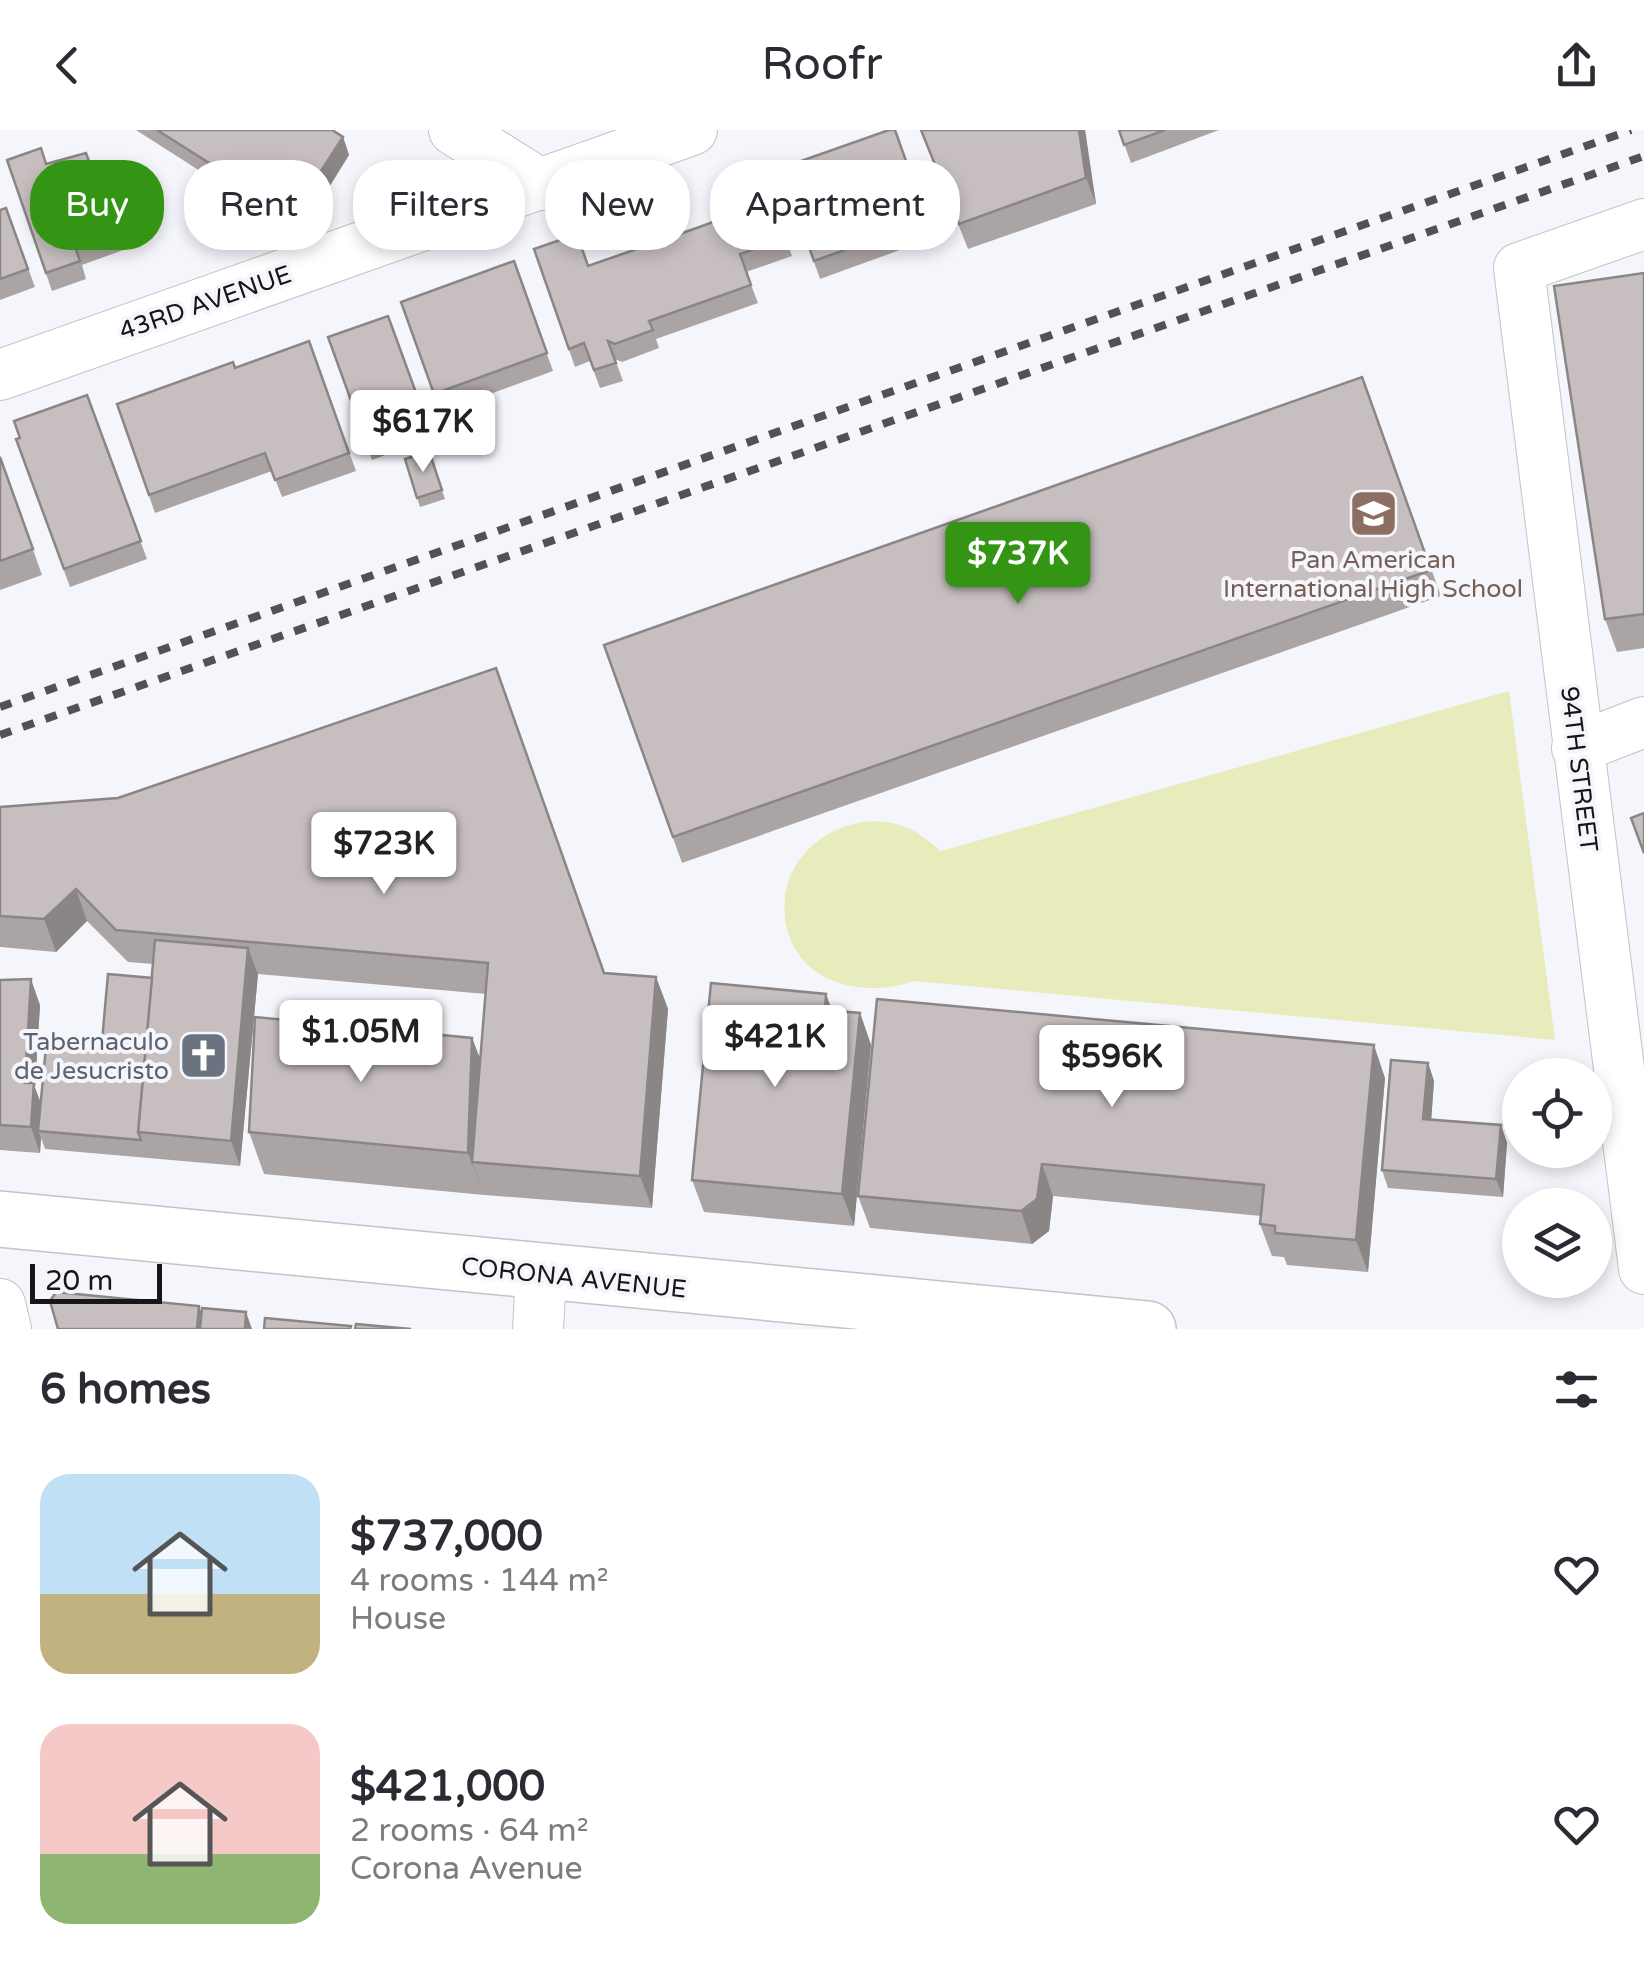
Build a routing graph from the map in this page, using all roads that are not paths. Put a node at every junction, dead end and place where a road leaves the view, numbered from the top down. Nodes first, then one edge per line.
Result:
1 (454, 130) edge
2 (692, 130) edge
3 (542, 185) junction
4 (1644, 224) edge
5 (0, 374) edge
6 (1644, 722) edge
7 (1576, 748) junction
8 (0, 1219) edge
9 (1644, 1269) edge
10 (542, 1273) junction
11 (0, 1304) edge
12 (1055, 1325) edge
13 (6, 1329) edge
14 (538, 1329) edge
15 (1148, 1329) edge

1 - 3 street
2 - 3 street, 43RD AVENUE
3 - 5 street, 43RD AVENUE
4 - 7 street, 94TH STREET
6 - 7 street
7 - 9 street, 94TH STREET
8 - 10 street, CORONA AVENUE
10 - 12 street, CORONA AVENUE
10 - 14 street
11 - 13 street
12 - 15 street, CORONA AVENUE

